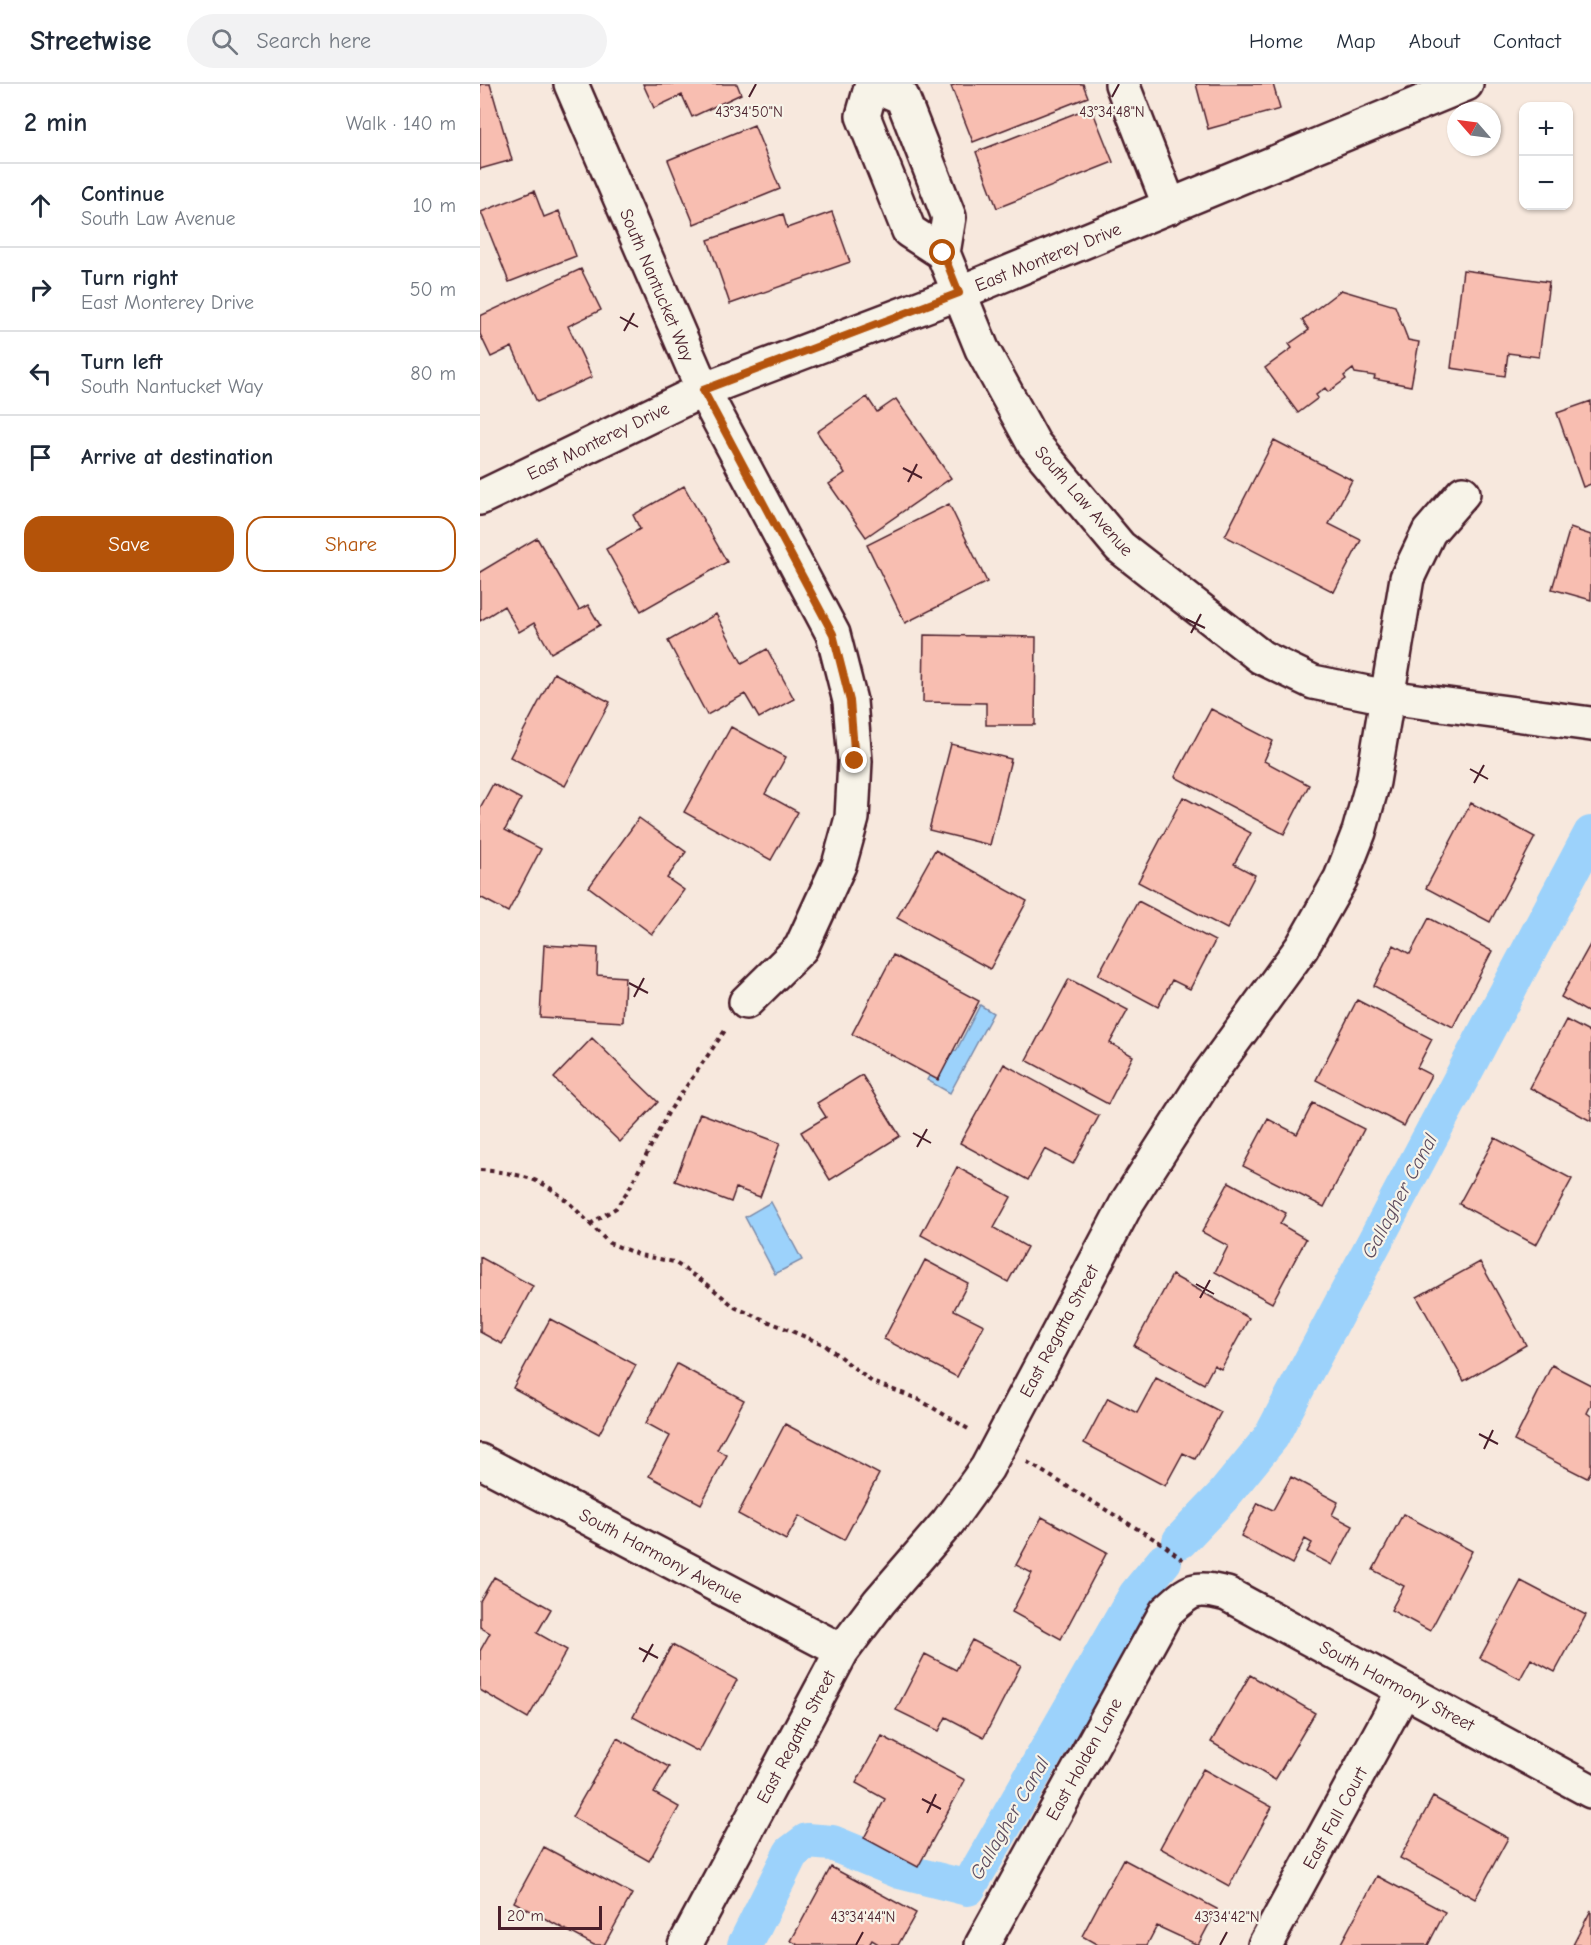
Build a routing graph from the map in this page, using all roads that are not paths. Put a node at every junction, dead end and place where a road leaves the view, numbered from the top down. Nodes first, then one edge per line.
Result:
1 (571, 84) edge
2 (872, 84) edge
3 (1122, 84) edge
4 (1466, 84) edge
5 (1414, 95) edge
6 (1170, 207) junction
7 (943, 253) junction
8 (959, 293) junction
9 (703, 390) junction
10 (1463, 493) dead end
11 (480, 498) edge
12 (1387, 697) junction
13 (1591, 724) edge
14 (746, 1002) road end
15 (480, 1461) edge
16 (1201, 1588) joint
17 (842, 1651) junction
18 (1404, 1690) junction
19 (1591, 1791) edge
20 (685, 1945) edge
21 (982, 1945) edge
22 (1265, 1945) edge

1 - 9 street, South Nantucket Way
2 - 7 street
2 - 7 street
3 - 6 street
4 - 5 street, East Monterey Drive
5 - 6 street, East Monterey Drive
6 - 8 street, East Monterey Drive
7 - 8 street, South Law Avenue
8 - 9 street, East Monterey Drive
8 - 12 street, South Law Avenue
9 - 11 street, East Monterey Drive
9 - 14 street, South Nantucket Way
10 - 12 street, East Regatta Street
12 - 13 street, South Law Avenue
12 - 17 street, East Regatta Street
15 - 17 street, South Harmony Avenue
16 - 18 street, South Harmony Street
16 - 21 street, East Holden Lane
17 - 20 street, East Regatta Street
18 - 19 street, South Harmony Street
18 - 22 street, East Fall Court

